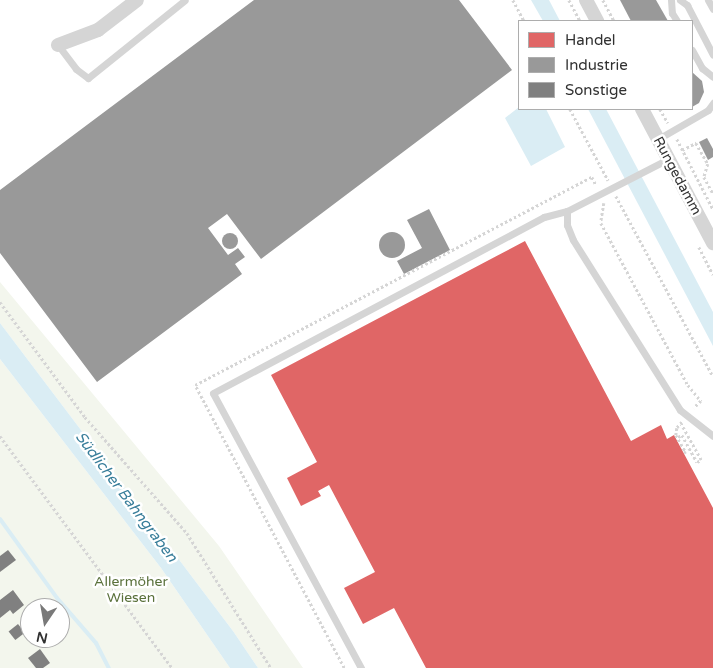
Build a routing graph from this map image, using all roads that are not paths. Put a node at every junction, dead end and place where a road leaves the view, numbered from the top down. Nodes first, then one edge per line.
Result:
1 (137, 0) edge
2 (185, 0) edge
3 (586, 0) edge
4 (671, 0) edge
5 (680, 0) edge
6 (708, 0) edge
7 (713, 9) edge
8 (596, 20) edge
9 (676, 20) edge
10 (58, 45) joint
11 (693, 52) edge
12 (713, 55) edge
13 (713, 77) edge
14 (713, 103) edge
15 (643, 110) edge
16 (658, 139) junction
17 (668, 159) junction
18 (567, 211) junction
19 (713, 243) edge
20 (713, 436) edge
21 (361, 668) edge

1 - 10 street
2 - 10 lane
3 - 8 street
4 - 9 lane
5 - 12 lane
6 - 7 lane
11 - 13 lane
14 - 16 lane
15 - 16 street, Rungedamm
16 - 17 street, Rungedamm
17 - 18 lane
17 - 19 street, Rungedamm
18 - 20 lane
18 - 21 lane

